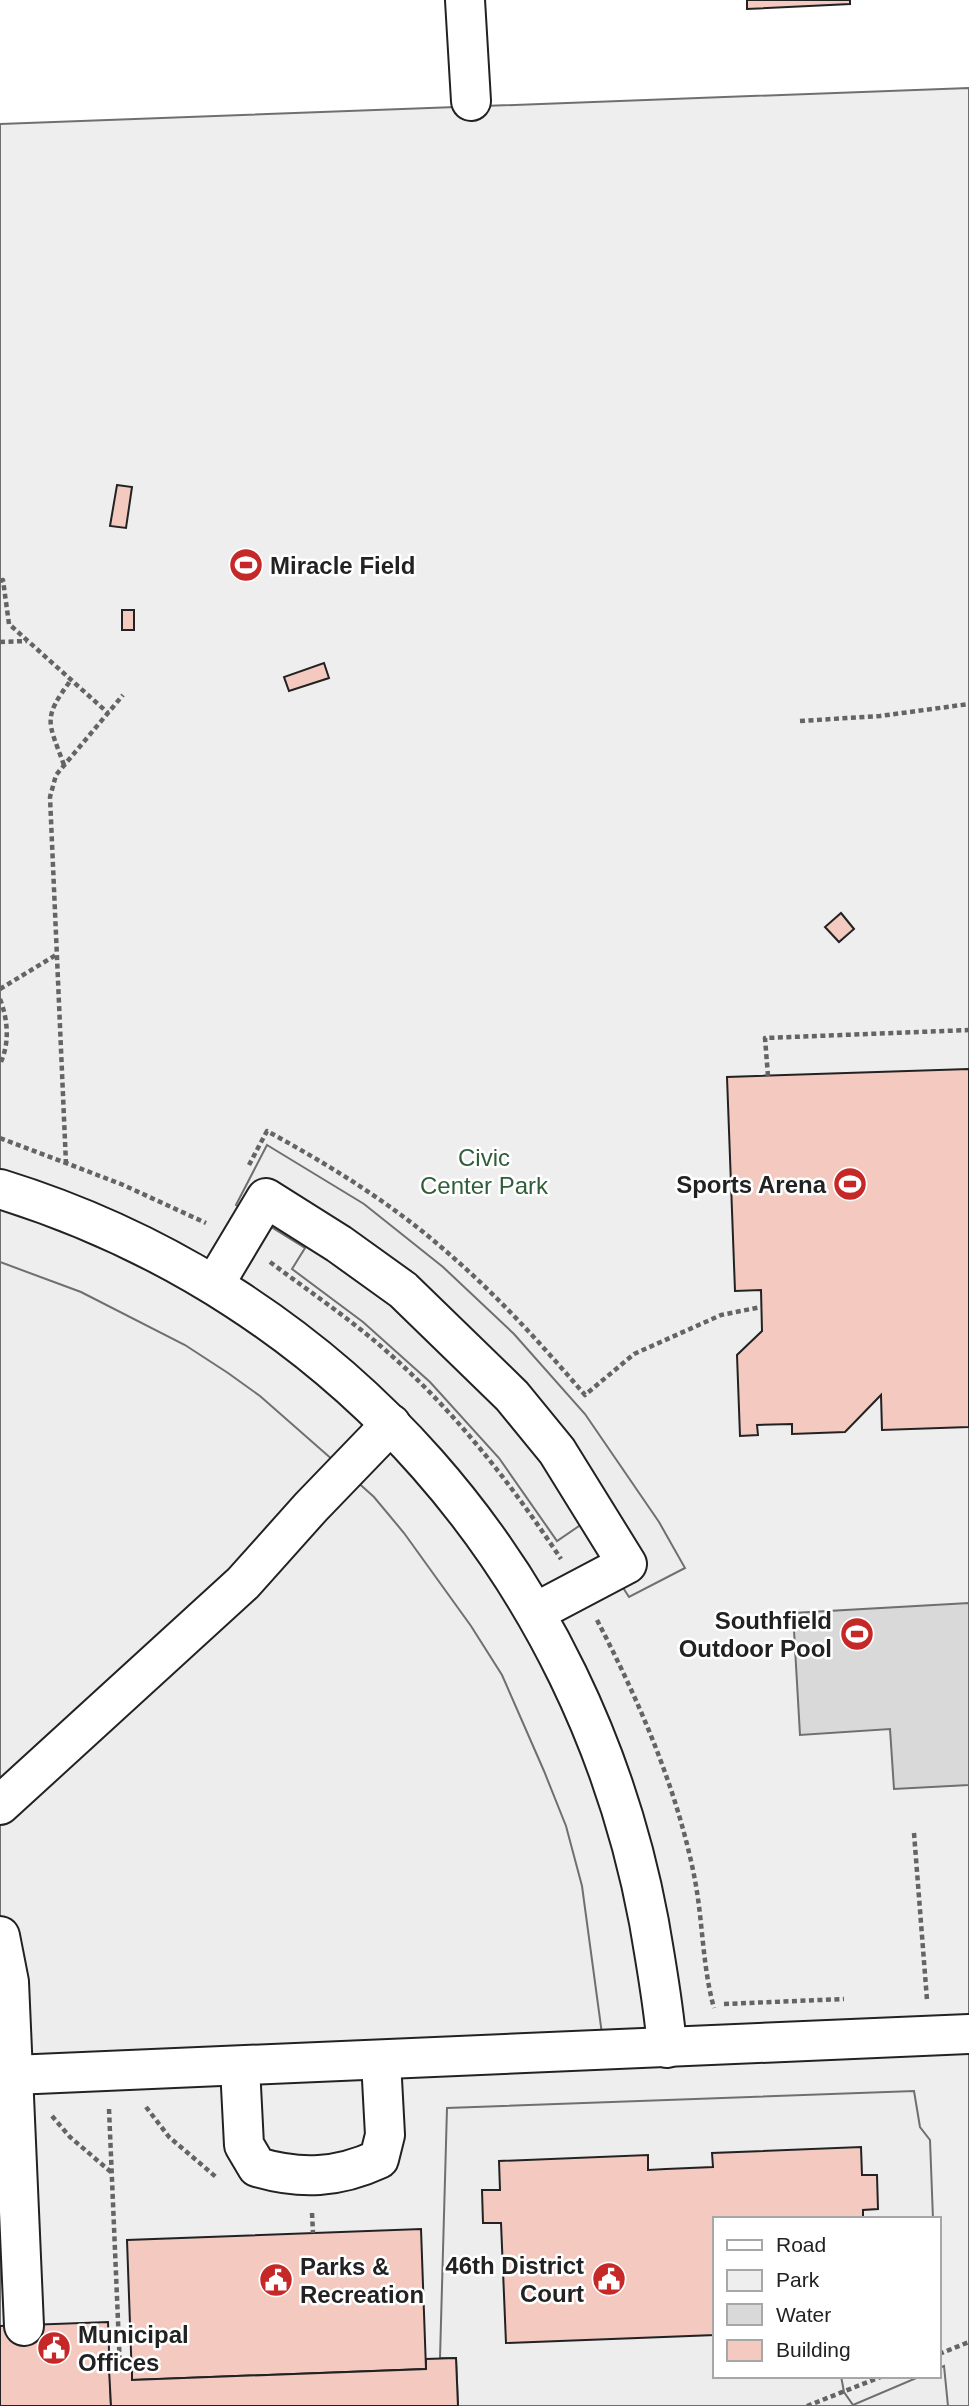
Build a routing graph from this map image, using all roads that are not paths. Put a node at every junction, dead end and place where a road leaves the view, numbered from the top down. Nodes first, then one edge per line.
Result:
1 (465, 0) edge
2 (471, 101) dead end
3 (0, 1189) edge
4 (214, 1285) junction
5 (391, 1424) junction
6 (536, 1612) junction
7 (0, 1805) edge
8 (0, 1936) edge
9 (969, 2034) edge
10 (667, 2049) junction
11 (381, 2061) junction
12 (240, 2067) junction
13 (13, 2075) junction
14 (24, 2326) dead end

1 - 2 street
3 - 4 street
4 - 5 street
4 - 6 street
5 - 6 street
5 - 7 street
6 - 10 street
8 - 13 street
9 - 10 street
10 - 11 street
11 - 12 street
11 - 12 street
12 - 13 street
13 - 14 street

